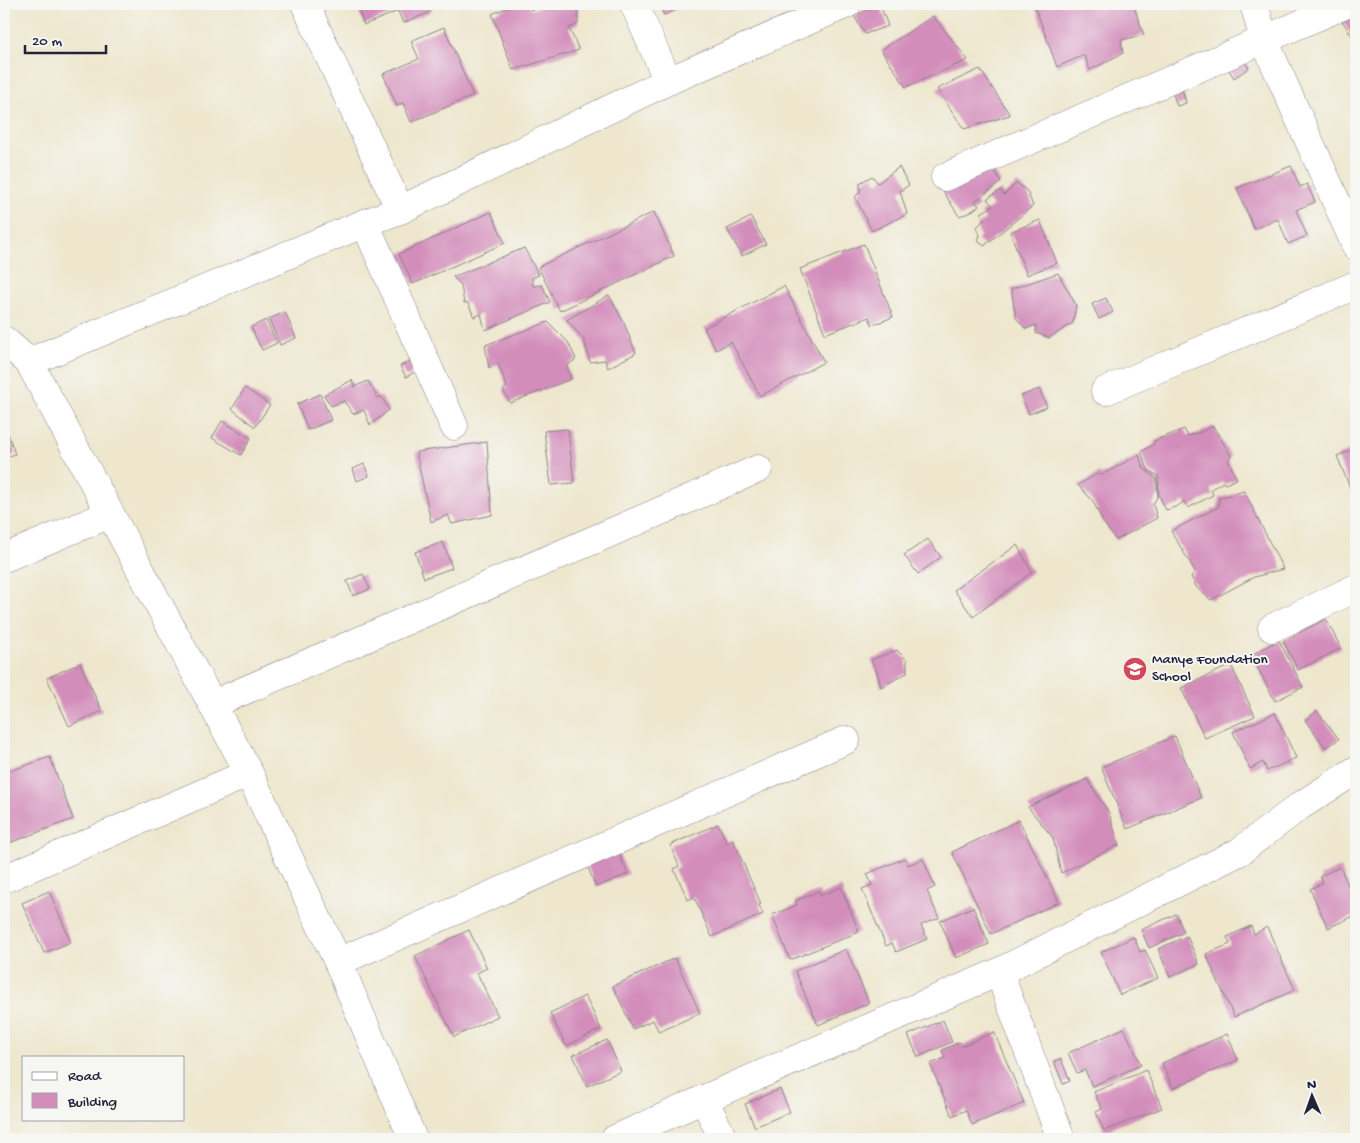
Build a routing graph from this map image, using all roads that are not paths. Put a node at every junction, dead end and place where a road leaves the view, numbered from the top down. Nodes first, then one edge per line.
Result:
1 (305, 4) edge
2 (634, 4) edge
3 (847, 4) edge
4 (1254, 4) edge
5 (1347, 4) edge
6 (1264, 40) junction
7 (668, 81) junction
8 (945, 177) dead end
9 (400, 210) junction
10 (365, 223) junction
11 (1356, 246) edge
12 (1356, 285) edge
13 (4, 340) edge
14 (28, 362) junction
15 (1105, 391) dead end
16 (454, 426) dead end
17 (758, 469) dead end
18 (110, 514) junction
19 (4, 558) edge
20 (1356, 588) edge
21 (1272, 628) dead end
22 (212, 704) junction
23 (846, 740) dead end
24 (1356, 770) edge
25 (249, 773) junction
26 (4, 879) edge
27 (338, 962) junction
28 (999, 972) junction
29 (704, 1099) junction
30 (413, 1139) edge
31 (615, 1139) edge
32 (723, 1139) edge
33 (1061, 1139) edge

1 - 9 street
2 - 7 street
3 - 7 street
4 - 6 street
5 - 6 street
6 - 8 street
6 - 11 street
7 - 9 street
9 - 10 street
10 - 14 street
10 - 16 street
12 - 15 street
13 - 14 street
14 - 18 street
17 - 22 street
18 - 19 street
18 - 22 street
20 - 21 street
22 - 25 street
23 - 27 street
24 - 28 street
25 - 26 street
25 - 27 street
27 - 30 street
28 - 29 street
28 - 33 street
29 - 31 street
29 - 32 street

